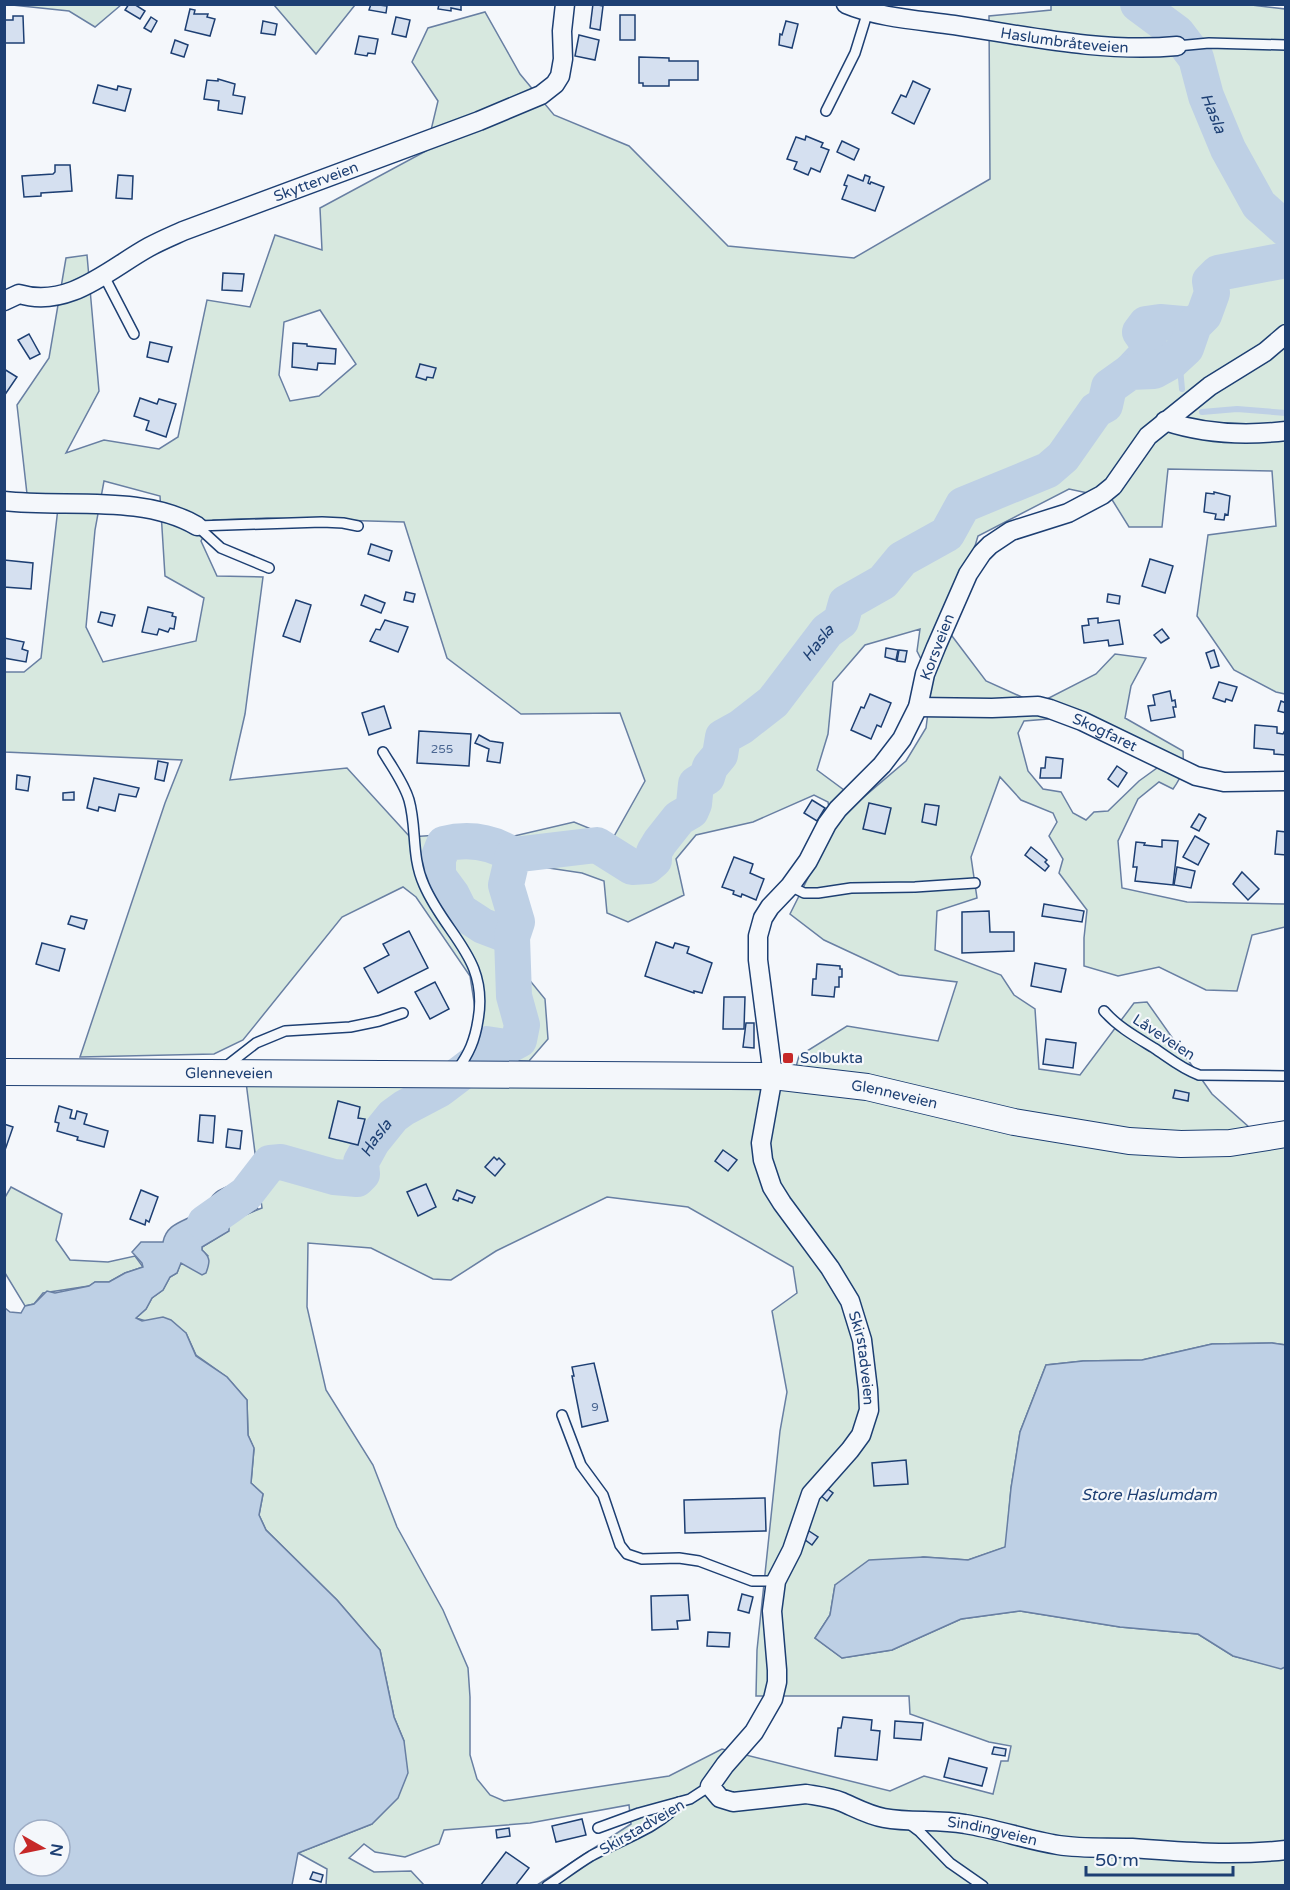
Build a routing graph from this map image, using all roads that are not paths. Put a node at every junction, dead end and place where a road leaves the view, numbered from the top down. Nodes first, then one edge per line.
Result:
1 (565, 4) edge
2 (846, 4) edge
3 (868, 10) junction
4 (1286, 45) edge
5 (1177, 46) joint
6 (826, 111) dead end
7 (104, 276) junction
8 (9, 294) edge
9 (134, 334) dead end
10 (1286, 334) edge
11 (1165, 421) junction
12 (1286, 431) edge
13 (4, 501) edge
14 (197, 526) junction
15 (358, 526) dead end
16 (269, 568) dead end
17 (918, 707) junction
18 (383, 752) dead end
19 (1286, 781) edge
20 (975, 883) dead end
21 (790, 886) junction
22 (1104, 1011) dead end
23 (403, 1013) dead end
24 (4, 1072) edge
25 (230, 1072) junction
26 (454, 1074) junction
27 (773, 1076) junction
28 (1286, 1076) edge
29 (1286, 1134) edge
30 (562, 1415) dead end
31 (776, 1581) junction
32 (710, 1786) junction
33 (679, 1802) junction
34 (906, 1822) junction
35 (598, 1828) dead end
36 (1286, 1850) edge
37 (547, 1886) edge
38 (983, 1886) edge

1 - 7 street, Skytterveien
2 - 3 street, Haslumbråteveien
3 - 5 street, Haslumbråteveien
3 - 6 lane
4 - 5 lane, Haslumbråteveien
7 - 8 street, Skytterveien
7 - 9 lane
10 - 11 street, Korsveien
11 - 12 street
11 - 17 street, Korsveien
13 - 14 street
14 - 15 lane
14 - 16 lane
17 - 19 street, Skogfaret
17 - 21 street, Korsveien
18 - 26 lane
20 - 21 lane
21 - 27 street, Korsveien
22 - 28 lane, Låveveien
23 - 25 lane
24 - 25 main road, Glenneveien
25 - 26 main road, Glenneveien
26 - 27 main road, Glenneveien
27 - 29 main road, Glenneveien
27 - 31 street, Skirstadveien
30 - 31 lane
31 - 32 street, Skirstadveien
32 - 33 lane, Skirstadveien
32 - 34 street, Sindingveien
33 - 35 lane
33 - 37 lane, Skirstadveien
34 - 36 street, Sindingveien
34 - 38 lane

